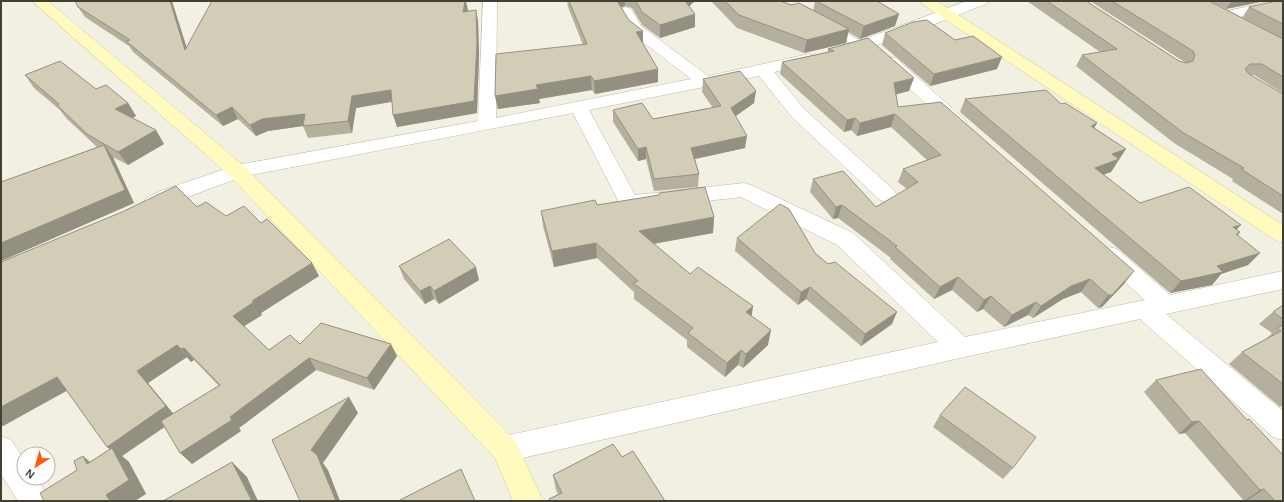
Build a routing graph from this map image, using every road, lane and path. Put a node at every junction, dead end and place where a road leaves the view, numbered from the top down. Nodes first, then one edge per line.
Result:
1 (38, 1) edge
2 (490, 1) edge
3 (927, 1) edge
4 (981, 1) edge
5 (1280, 1) edge
6 (1283, 3) edge
7 (1210, 9) edge
8 (626, 12) edge
9 (947, 14) junction
10 (1224, 16) junction
11 (822, 23) edge
12 (1244, 26) edge
13 (865, 44) junction
14 (763, 70) junction
15 (704, 81) junction
16 (578, 106) junction
17 (487, 125) junction
18 (969, 132) edge
19 (237, 171) junction
20 (887, 195) dead end
21 (136, 212) edge
22 (1283, 235) edge
23 (1094, 242) edge
24 (1283, 280) edge
25 (1155, 307) junction
26 (960, 348) junction
27 (1283, 428) edge
28 (1, 449) edge
29 (505, 449) junction
30 (35, 501) edge
31 (528, 501) edge

1 - 19 street
2 - 17 street
3 - 9 street
4 - 9 street
5 - 6 street
6 - 10 street
7 - 10 street
8 - 15 street
9 - 13 street
9 - 22 street
10 - 12 street
11 - 13 lane
13 - 14 street
13 - 18 street
14 - 15 street
14 - 20 street
15 - 16 street
16 - 17 street
16 - 26 street
17 - 19 street
19 - 21 street
19 - 29 street
23 - 25 street
24 - 25 street
25 - 26 street
25 - 27 street
26 - 29 street
28 - 30 street
29 - 31 street

